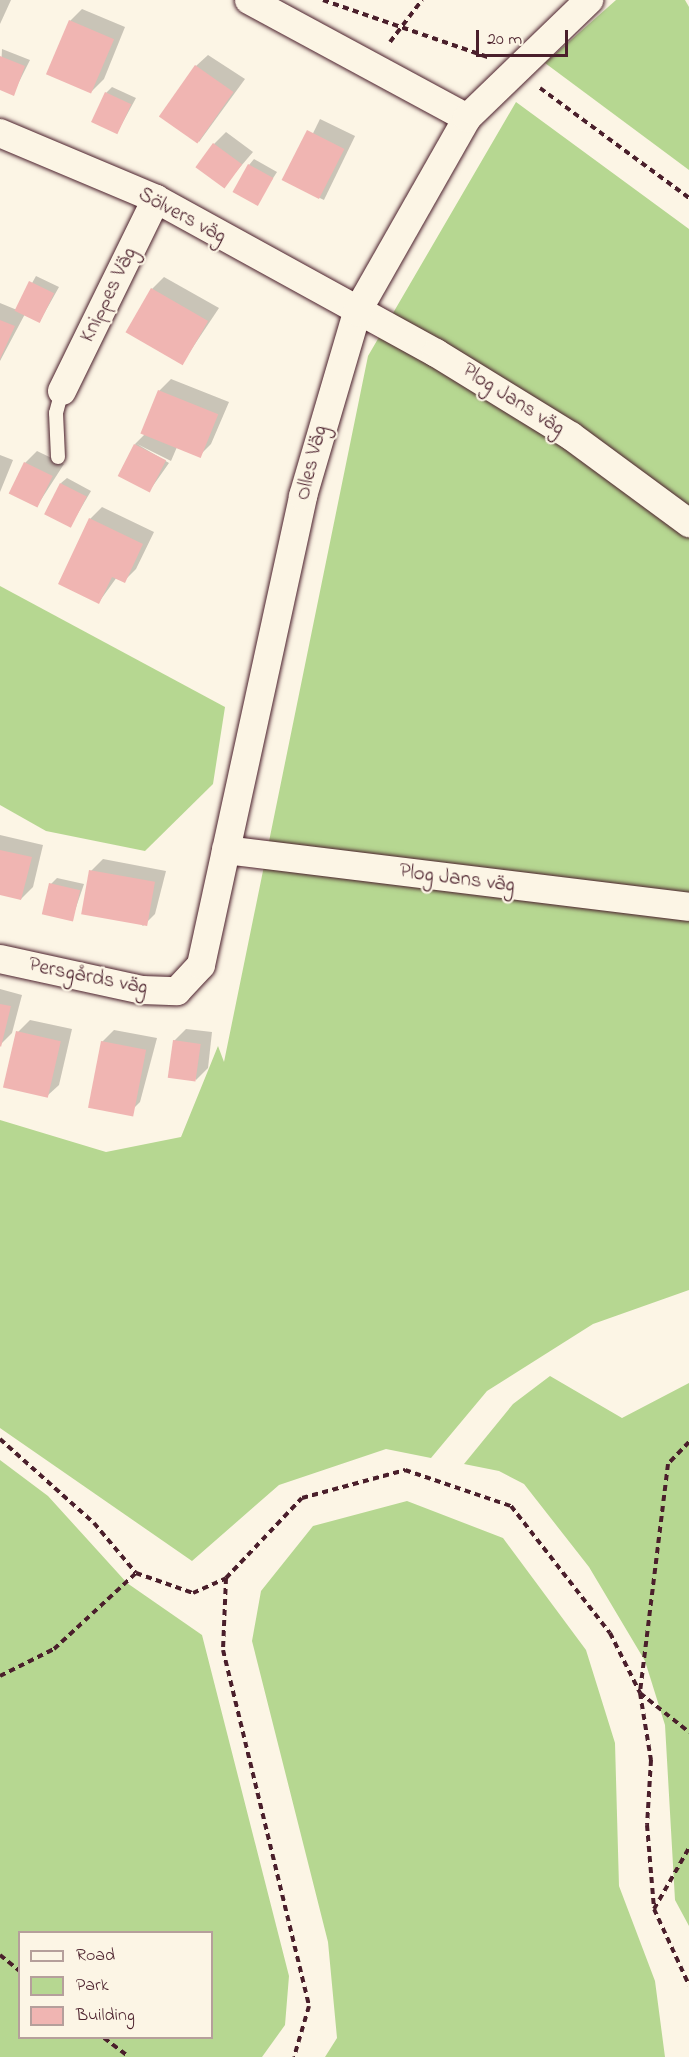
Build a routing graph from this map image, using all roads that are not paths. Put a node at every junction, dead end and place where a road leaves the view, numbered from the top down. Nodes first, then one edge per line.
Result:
1 (249, 0) edge
2 (589, 0) edge
3 (467, 118) junction
4 (0, 133) edge
5 (156, 200) junction
6 (357, 312) junction
7 (62, 391) joint
8 (58, 457) dead end
9 (689, 523) edge
10 (226, 850) junction
11 (689, 907) edge
12 (0, 959) edge
13 (177, 991) joint

1 - 3 street
2 - 3 street, Olles Väg
3 - 6 street, Olles Väg
4 - 5 street, Sölvers väg
5 - 6 street, Sölvers väg
5 - 7 street, Knippes Väg
6 - 9 street, Plog Jans väg
6 - 10 street, Olles Väg
7 - 8 lane
10 - 11 street, Plog Jans väg
10 - 13 street, Olles Väg
12 - 13 street, Persgårds väg

